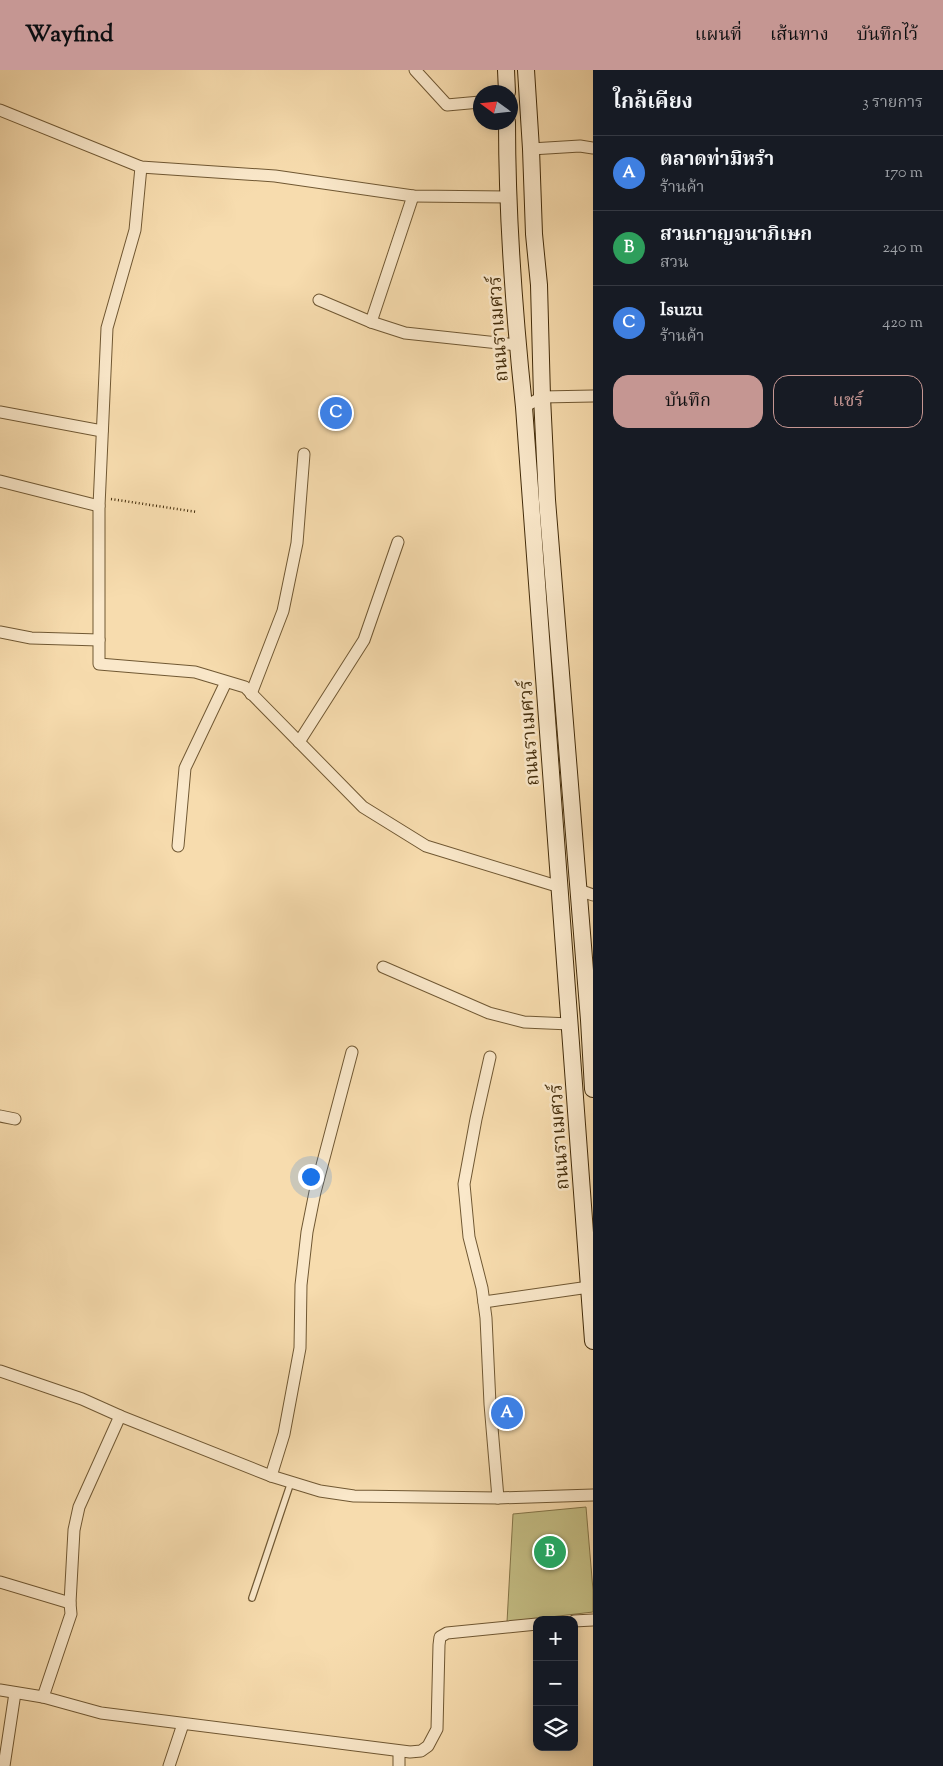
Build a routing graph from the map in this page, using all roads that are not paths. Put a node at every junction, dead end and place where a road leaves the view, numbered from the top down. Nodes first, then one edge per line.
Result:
1 (415, 70) edge
2 (506, 70) edge
3 (526, 70) edge
4 (507, 85) edge
5 (473, 103) edge
6 (0, 110) edge
7 (507, 130) edge
8 (593, 148) edge
9 (531, 149) junction
10 (141, 167) junction
11 (413, 196) junction
12 (508, 197) junction
13 (319, 300) dead end
14 (370, 322) junction
15 (517, 345) junction
16 (593, 396) edge
17 (542, 397) junction
18 (524, 407) junction
19 (0, 412) edge
20 (102, 431) junction
21 (304, 454) dead end
22 (0, 481) edge
23 (99, 502) junction
24 (398, 542) dead end
25 (0, 632) edge
26 (99, 640) junction
27 (226, 682) junction
28 (252, 694) junction
29 (299, 742) junction
30 (178, 846) dead end
31 (560, 887) junction
32 (586, 892) edge
33 (383, 967) dead end
34 (591, 1021) edge
35 (570, 1024) junction
36 (352, 1052) dead end
37 (490, 1058) dead end
38 (593, 1089) edge
39 (0, 1116) edge
40 (15, 1119) dead end
41 (589, 1287) junction
42 (484, 1302) junction
43 (593, 1341) edge
44 (0, 1371) edge
45 (120, 1416) junction
46 (271, 1476) junction
47 (291, 1482) junction
48 (593, 1495) edge
49 (498, 1498) junction
50 (0, 1582) edge
51 (252, 1598) dead end
52 (70, 1603) junction
53 (593, 1620) edge
54 (578, 1621) edge
55 (533, 1624) edge
56 (0, 1690) edge
57 (15, 1693) junction
58 (43, 1697) junction
59 (183, 1724) junction
60 (399, 1752) junction
61 (4, 1766) edge
62 (169, 1766) edge
63 (398, 1766) edge

1 - 5 street
2 - 4 main road
3 - 9 main road, ถนนราเมศวร์
6 - 10 street
7 - 12 main road, ถนนราเมศวร์
8 - 9 street
9 - 17 main road, ถนนราเมศวร์
10 - 11 street
10 - 20 street
11 - 12 street
11 - 14 street
12 - 15 main road, ถนนราเมศวร์
13 - 14 street
14 - 15 street
15 - 18 main road, ถนนราเมศวร์
16 - 17 street
17 - 18 street
17 - 32 main road, ถนนราเมศวร์
18 - 31 main road, ถนนราเมศวร์
19 - 20 street
20 - 23 street
21 - 28 street
22 - 23 street
23 - 26 street
24 - 29 street
25 - 26 street
26 - 27 street
27 - 28 street
27 - 30 street
28 - 29 street
29 - 31 street
31 - 35 main road, ถนนราเมศวร์
32 - 34 main road, ถนนราเมศวร์
33 - 35 street
34 - 38 main road, ถนนราเมศวร์
35 - 41 main road, ถนนราเมศวร์
36 - 46 street
37 - 42 street
39 - 40 street
41 - 42 street
41 - 43 main road, ถนนราเมศวร์
42 - 49 street
44 - 45 street
45 - 46 street
45 - 52 street
46 - 47 street
47 - 49 street
47 - 51 lane
48 - 49 street
50 - 52 street
52 - 58 street
53 - 54 street
55 - 60 street
56 - 57 street
57 - 58 street
57 - 61 street
58 - 59 street
59 - 60 street
59 - 62 street
60 - 63 street

